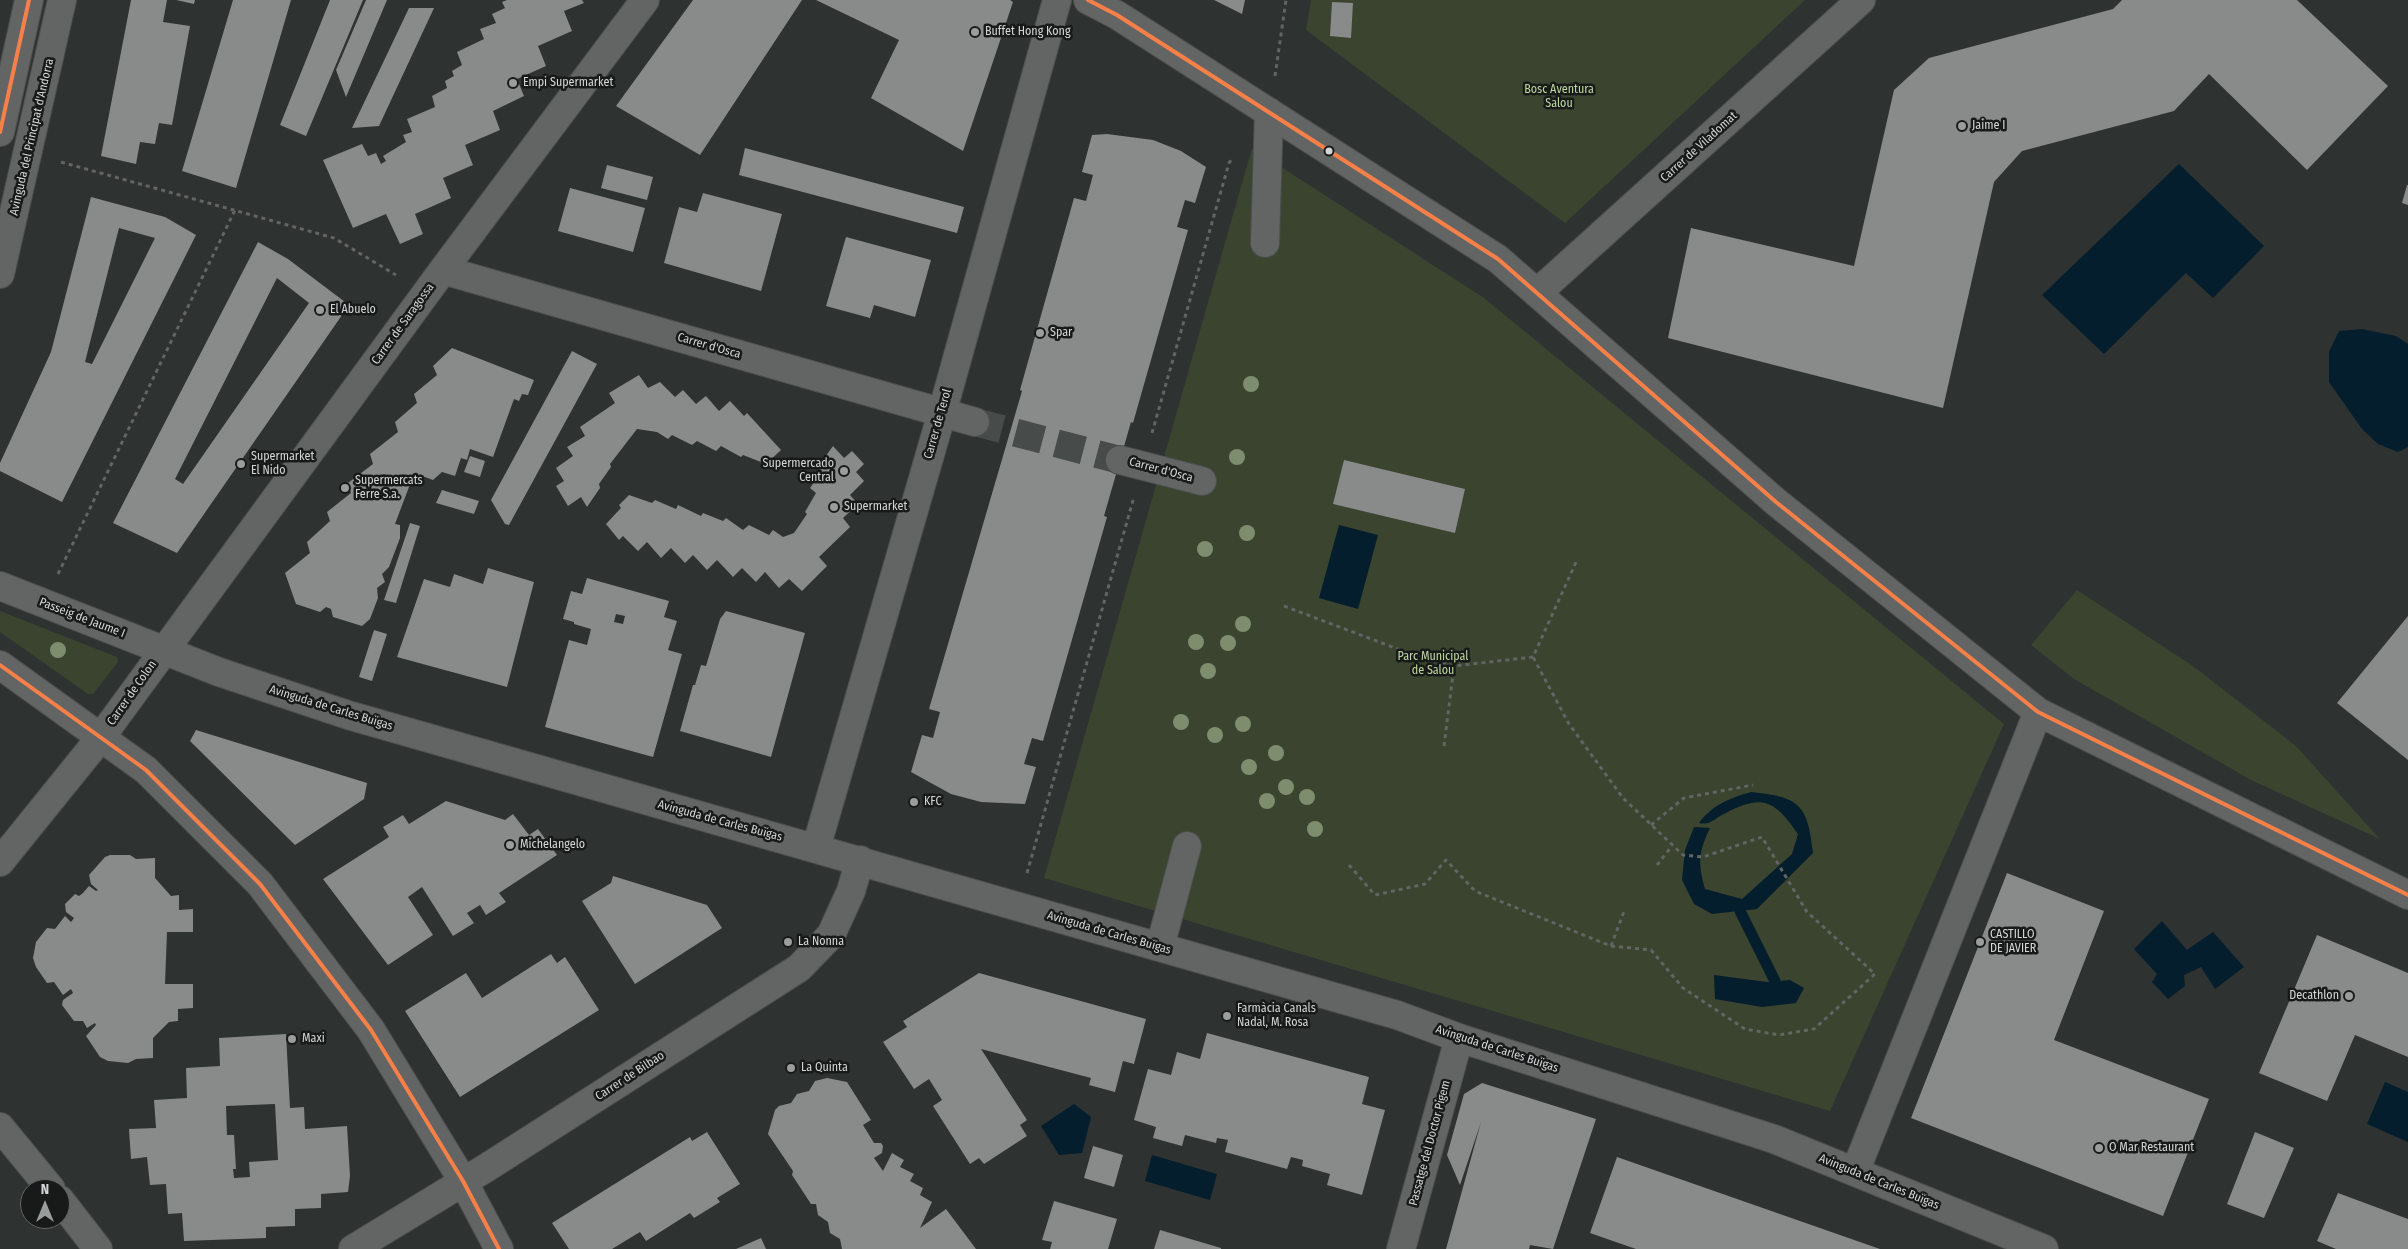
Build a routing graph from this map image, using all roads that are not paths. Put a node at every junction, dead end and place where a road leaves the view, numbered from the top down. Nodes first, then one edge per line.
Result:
1 (29, 0) edge
2 (62, 0) edge
3 (645, 0) edge
4 (1057, 0) edge
5 (1088, 0) edge
6 (1861, 0) edge
7 (1269, 112) junction
8 (0, 132) edge
9 (1265, 243) dead end
10 (443, 270) junction
11 (0, 274) edge
12 (1537, 293) junction
13 (942, 413) junction
14 (975, 422) tunnel mouth
15 (1132, 463) tunnel mouth
16 (1202, 481) dead end
17 (0, 586) edge
18 (0, 646) edge
19 (163, 649) junction
20 (0, 665) edge
21 (2038, 712) junction
22 (101, 737) junction
23 (1187, 846) dead end
24 (816, 848) junction
25 (860, 860) junction
26 (0, 862) edge
27 (2408, 895) edge
28 (1160, 948) junction
29 (1458, 1038) junction
30 (0, 1127) edge
31 (1854, 1172) junction
32 (43, 1179) edge
33 (463, 1182) junction
34 (70, 1213) edge
35 (98, 1249) edge
36 (353, 1249) edge
37 (498, 1249) edge
38 (1401, 1249) edge
39 (2044, 1249) edge

1 - 8 street
2 - 11 street, Avinguda del Principat d'Andorra
3 - 10 street, Carrer de Saragossa
4 - 13 street, Carrer de Terol
5 - 7 street
6 - 12 street, Carrer de Viladomat
7 - 9 street
7 - 12 street
10 - 13 street, Carrer d'Osca
10 - 19 street, Carrer de Saragossa
12 - 21 street
13 - 14 street, Carrer d'Osca
13 - 24 street, Carrer de Terol
15 - 16 street, Carrer d'Osca
17 - 19 street, Passeig de Jaume I
18 - 22 street
19 - 22 street, Carrer de Colon
19 - 24 street, Avinguda de Carles Buïgas
20 - 22 street
21 - 27 street
21 - 31 street
22 - 26 street, Carrer de Colon
22 - 33 street
23 - 28 street
24 - 25 street, Avinguda de Carles Buïgas
25 - 28 street, Avinguda de Carles Buïgas
25 - 33 street, Carrer de Bilbao
28 - 29 street, Avinguda de Carles Buïgas
29 - 31 street, Avinguda de Carles Buïgas
29 - 38 street, Passatge del Doctor Pigem
30 - 32 street
31 - 39 street, Avinguda de Carles Buïgas
33 - 36 street, Carrer de Bilbao
33 - 37 street
34 - 35 street

